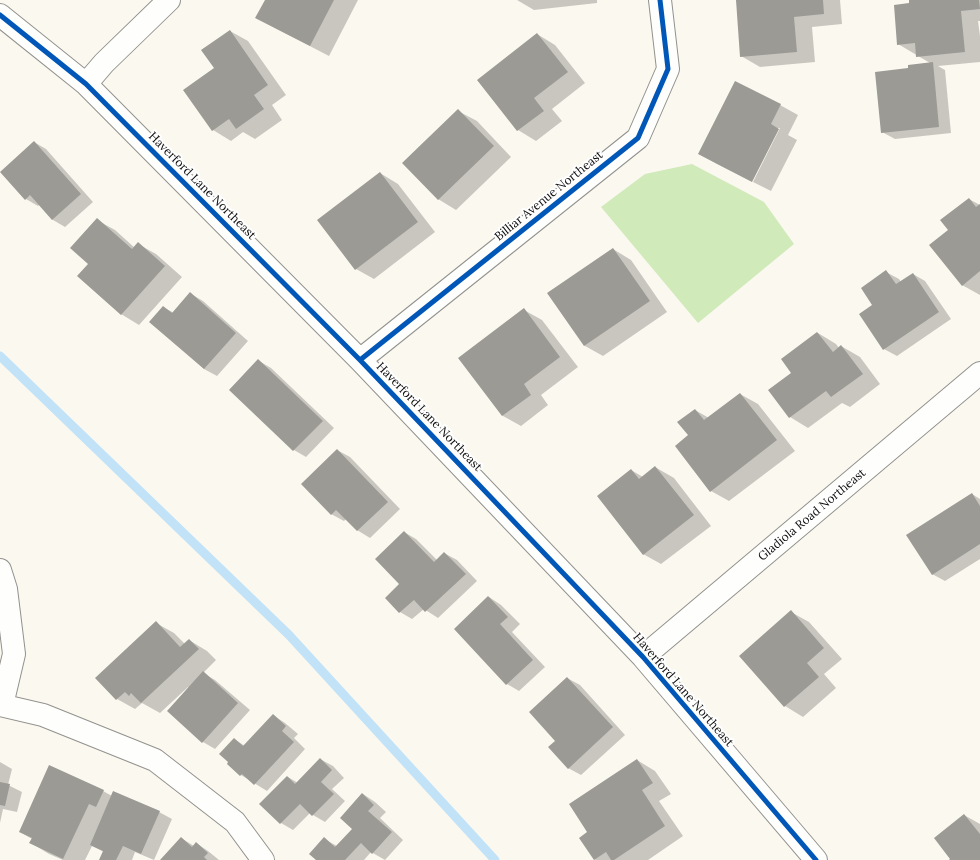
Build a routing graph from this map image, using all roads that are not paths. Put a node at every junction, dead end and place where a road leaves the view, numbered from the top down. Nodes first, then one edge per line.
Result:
1 (169, 0) edge
2 (660, 0) edge
3 (0, 15) edge
4 (86, 84) junction
5 (360, 360) junction
6 (980, 373) edge
7 (0, 570) edge
8 (643, 657) junction
9 (1, 705) edge
10 (263, 860) edge
11 (816, 860) edge

1 - 4 street
2 - 5 street, Billiar Avenue Northeast
3 - 4 street, Haverford Lane Northeast
4 - 5 street, Haverford Lane Northeast
5 - 8 street, Haverford Lane Northeast
6 - 8 street, Gladiola Road Northeast
7 - 9 street
8 - 11 street, Haverford Lane Northeast
9 - 10 street

